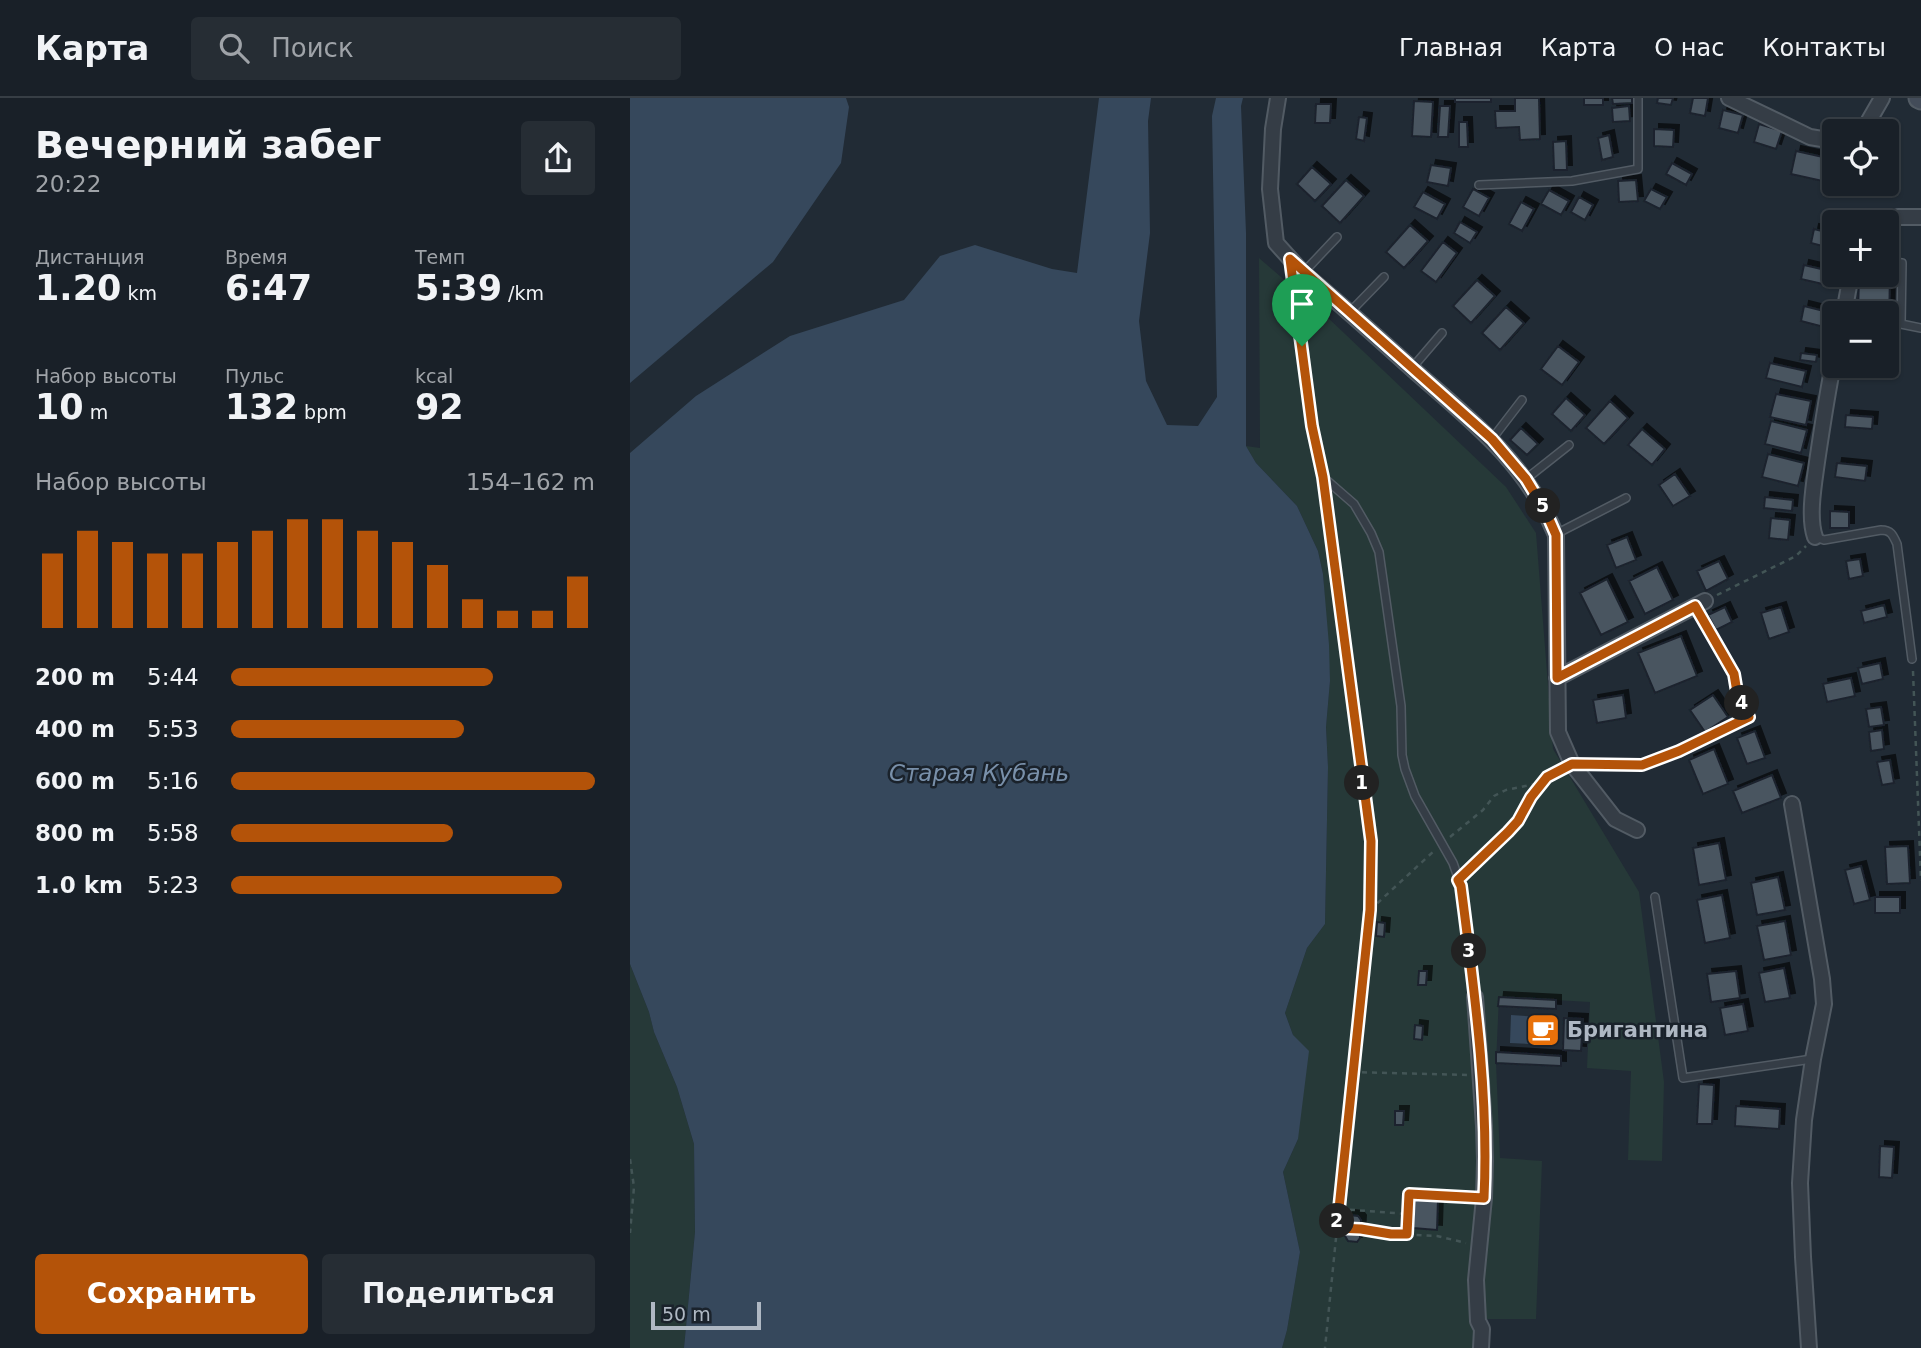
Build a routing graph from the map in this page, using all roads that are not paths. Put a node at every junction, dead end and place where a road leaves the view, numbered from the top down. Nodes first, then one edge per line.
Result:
1 (1278, 98) edge
2 (1638, 98) edge
3 (1730, 98) edge
4 (1882, 98) edge
5 (1870, 119) edge
6 (1822, 139) edge
7 (1479, 185) dead end
8 (1899, 217) edge
9 (1921, 217) edge
10 (1337, 237) dead end
11 (1290, 259) junction
12 (1899, 263) edge
13 (1303, 273) junction
14 (1384, 276) dead end
15 (1350, 313) junction
16 (1921, 328) edge
17 (1442, 332) dead end
18 (1412, 368) junction
19 (1831, 378) edge
20 (1522, 400) dead end
21 (1492, 439) junction
22 (1569, 445) dead end
23 (1526, 479) junction
24 (1626, 498) dead end
25 (1556, 535) junction
26 (1815, 537) joint
27 (1700, 603) road end
28 (1912, 659) road end
29 (1557, 678) junction
30 (1749, 717) road end
31 (1572, 764) junction
32 (1792, 804) dead end
33 (1637, 830) dead end
34 (1655, 897) dead end
35 (1475, 997) joint
36 (1813, 1059) junction
37 (1481, 1348) edge
38 (1809, 1348) edge

1 - 11 street
2 - 7 lane
3 - 6 street
4 - 5 street
8 - 9 street
10 - 13 lane
11 - 13 street
11 - 35 lane
12 - 16 lane
13 - 15 street
14 - 15 lane
15 - 18 street
17 - 18 lane
18 - 21 street
19 - 26 street
20 - 21 lane
21 - 23 street
22 - 23 lane
23 - 25 street
24 - 25 lane
25 - 29 street
26 - 28 lane
27 - 29 street
29 - 31 street
30 - 31 lane
31 - 33 street
32 - 36 street
34 - 36 lane
35 - 37 street
36 - 38 street

